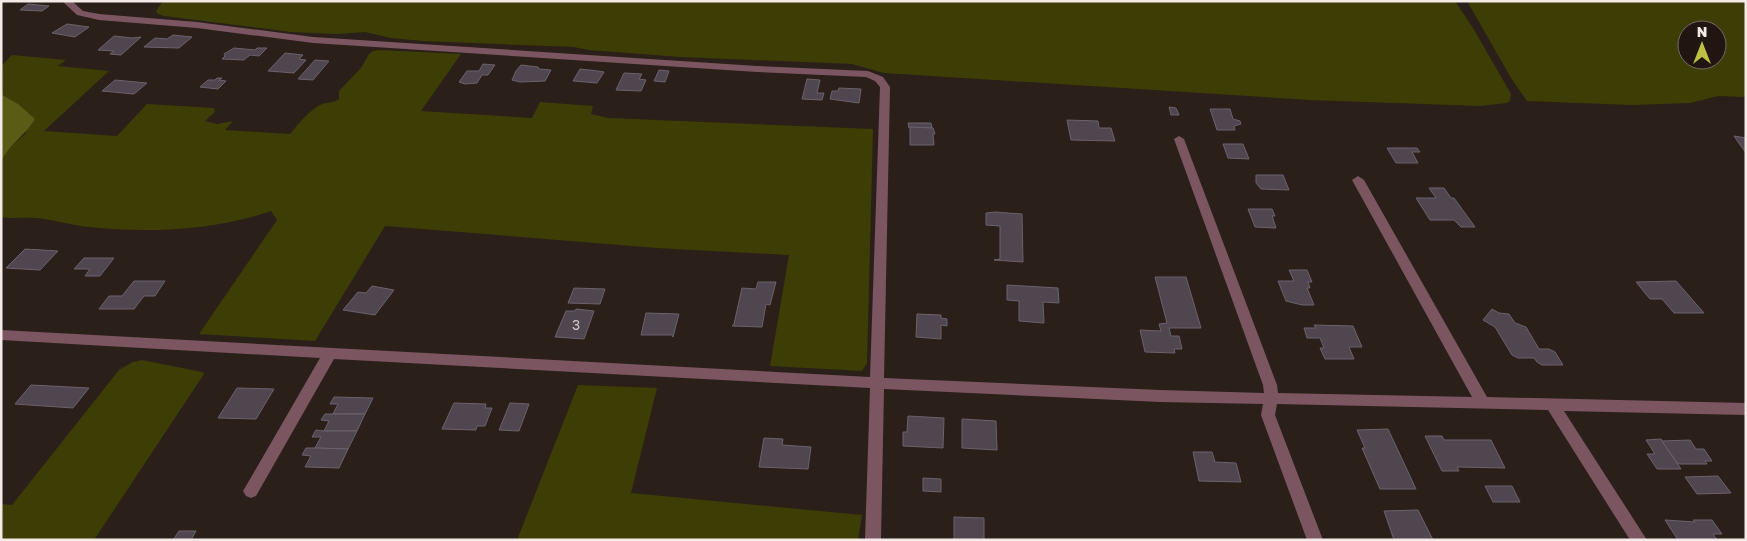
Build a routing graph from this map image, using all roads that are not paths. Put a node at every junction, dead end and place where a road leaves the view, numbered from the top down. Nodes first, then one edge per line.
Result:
1 (66, 1) edge
2 (1179, 139) dead end
3 (1358, 180) dead end
4 (1, 335) edge
5 (330, 353) junction
6 (876, 382) junction
7 (1271, 398) junction
8 (1483, 403) junction
9 (1553, 406) junction
10 (1746, 409) edge
11 (251, 491) dead end
12 (873, 540) edge
13 (1315, 540) edge
14 (1639, 540) edge

1 - 6 street
2 - 7 street
3 - 8 street
4 - 5 street
5 - 6 street
5 - 11 street
6 - 7 street
6 - 12 street
7 - 8 street
7 - 13 street
8 - 9 street
9 - 10 street
9 - 14 street

